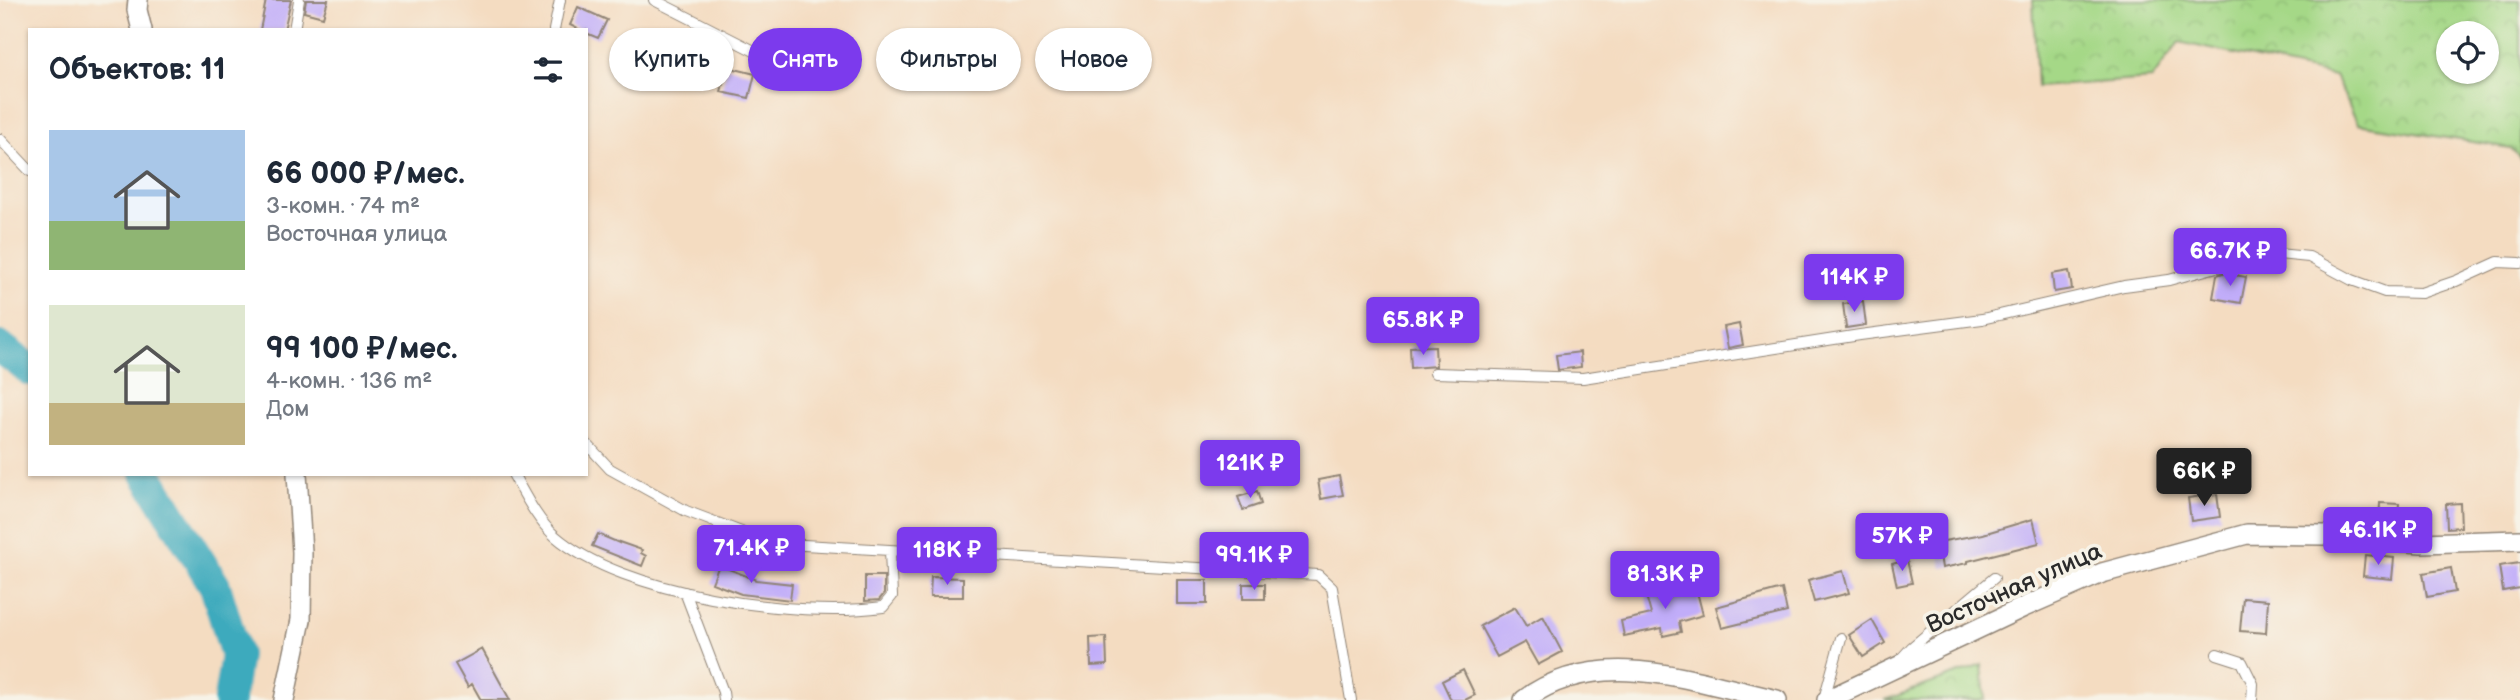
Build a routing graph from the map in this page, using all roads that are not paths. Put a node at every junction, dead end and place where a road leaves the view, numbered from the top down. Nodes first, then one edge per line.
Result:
1 (138, 0) edge
2 (299, 0) edge
3 (560, 0) edge
4 (654, 0) edge
5 (142, 28) edge
6 (293, 28) edge
7 (554, 28) edge
8 (748, 48) edge
9 (0, 139) edge
10 (28, 169) edge
11 (2520, 263) edge
12 (1435, 373) dead end
13 (588, 445) edge
14 (297, 476) edge
15 (514, 476) edge
16 (2520, 540) edge
17 (890, 551) junction
18 (1994, 578) dead end
19 (685, 592) junction
20 (1841, 638) dead end
21 (2217, 654) dead end
22 (1892, 670) junction
23 (284, 700) edge
24 (723, 700) edge
25 (1351, 700) edge
26 (1524, 700) edge
27 (1777, 700) edge
28 (1825, 700) edge
29 (2252, 700) edge

1 - 5 street
2 - 6 lane
3 - 7 lane
4 - 8 lane
9 - 10 lane
11 - 12 lane
13 - 17 lane
14 - 23 street
15 - 19 lane
16 - 22 street, Восточная улица
17 - 19 lane
17 - 25 lane
18 - 22 lane
19 - 24 lane
20 - 28 lane
21 - 29 lane
22 - 28 street, Восточная улица
26 - 27 street

